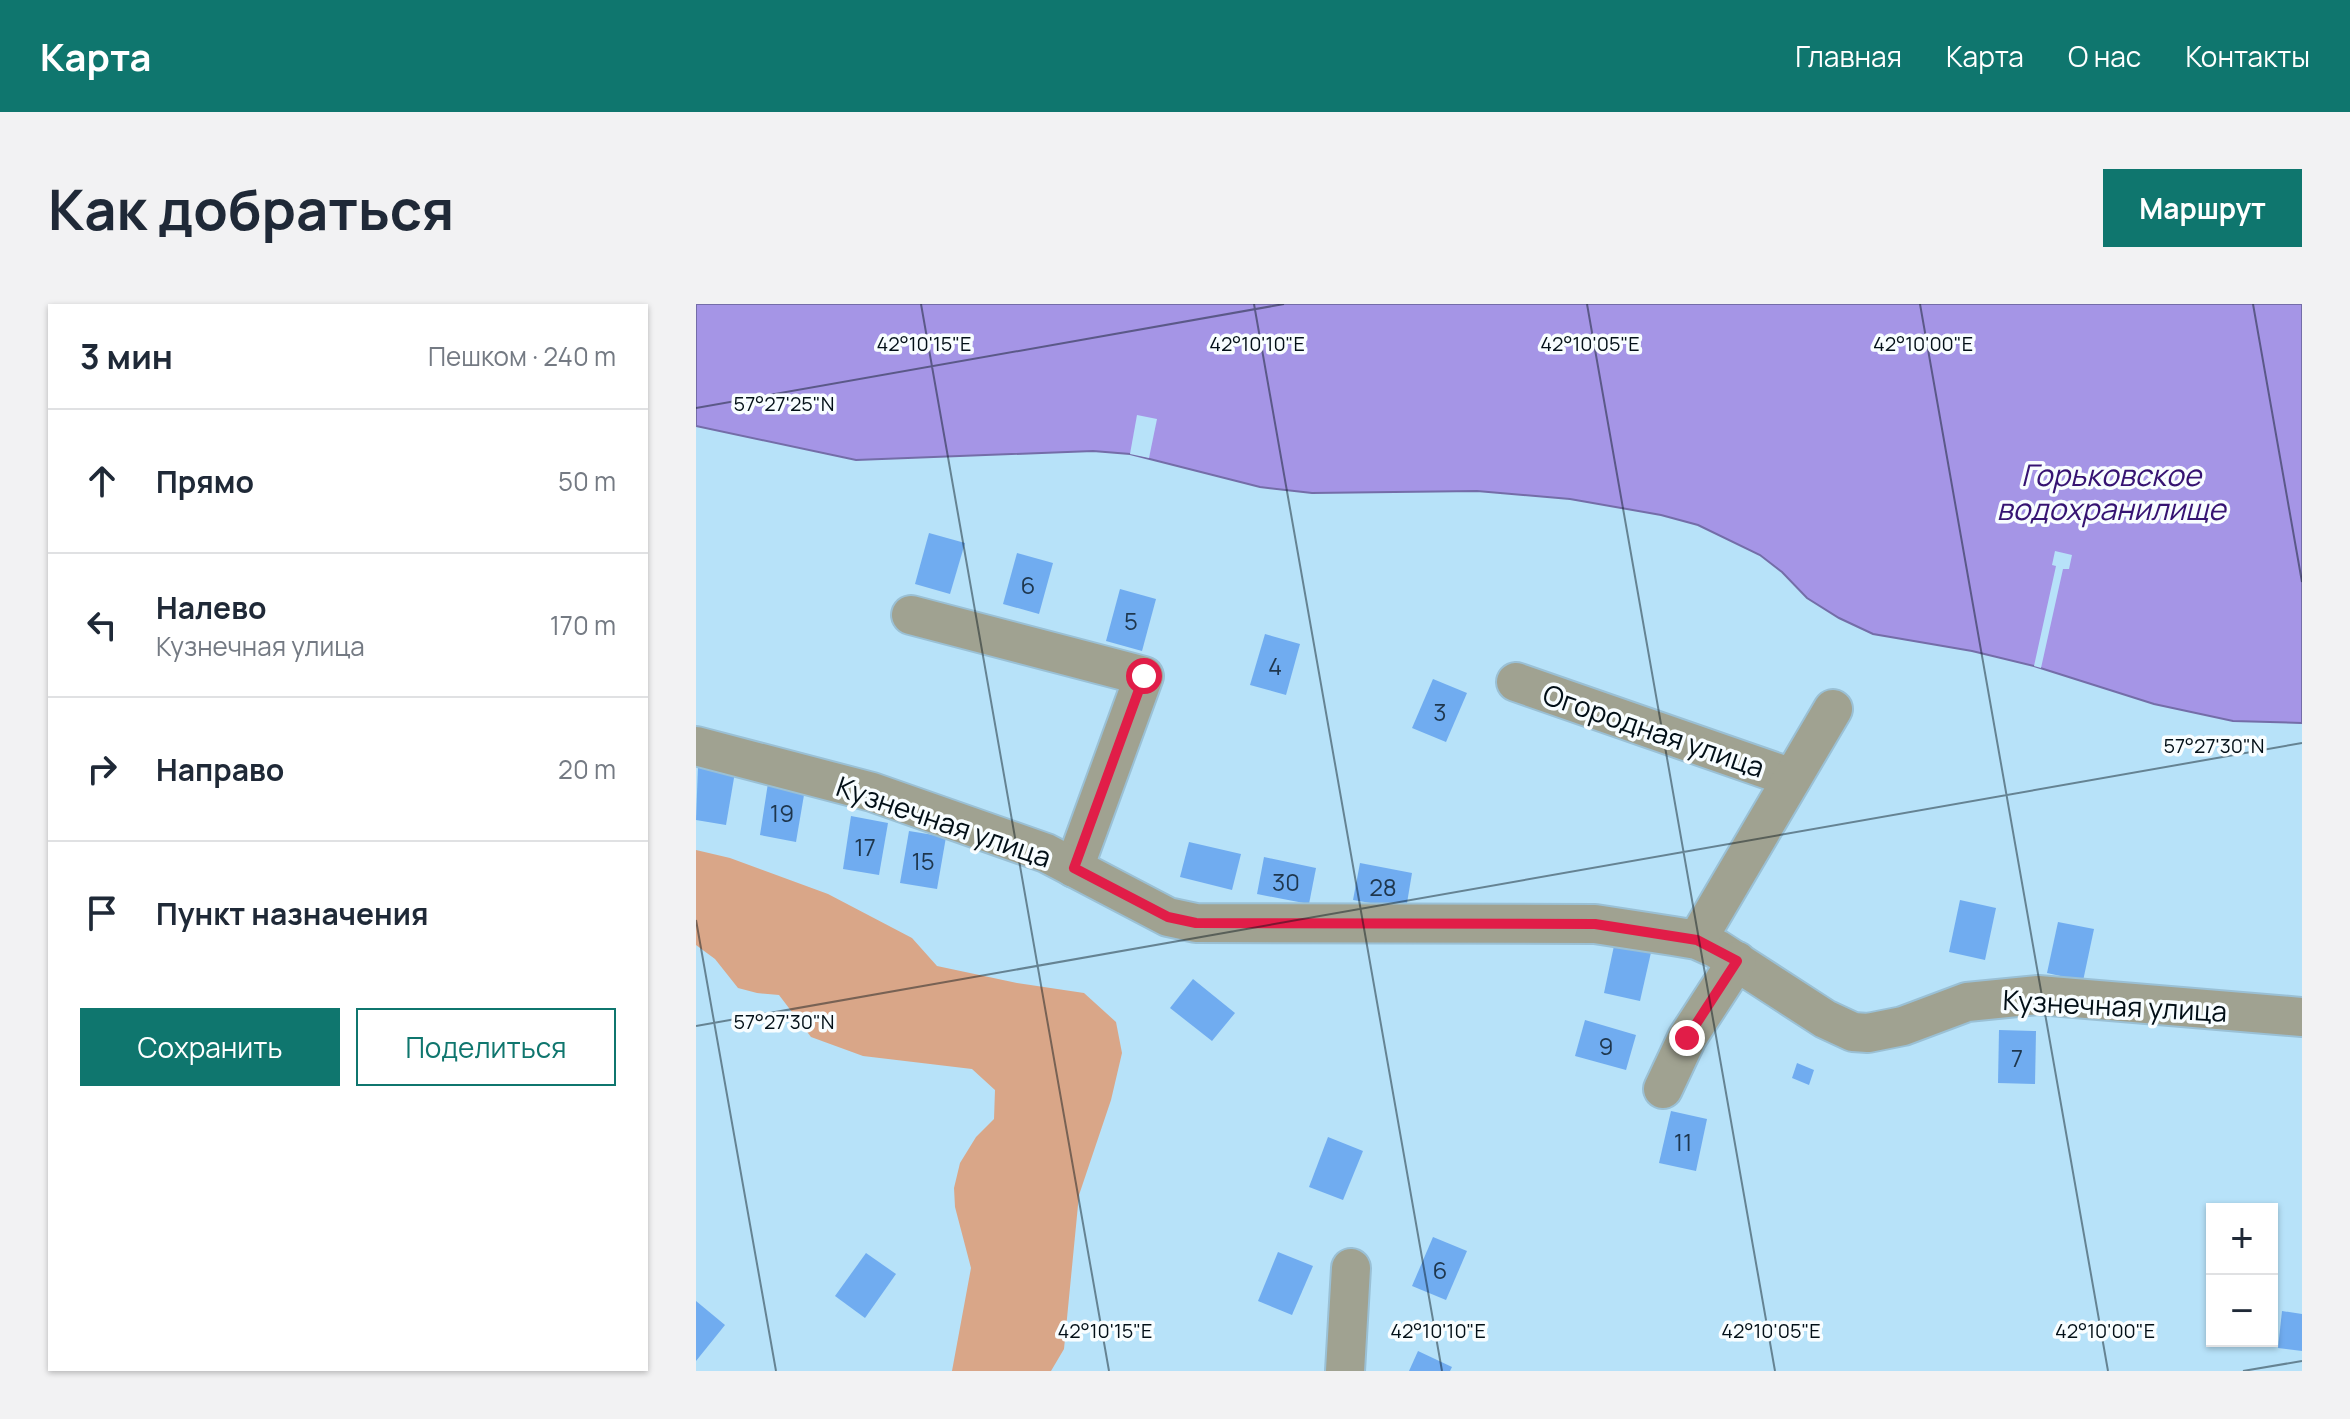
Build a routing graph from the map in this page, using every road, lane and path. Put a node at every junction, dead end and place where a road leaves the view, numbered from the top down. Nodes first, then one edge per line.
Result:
1 (911, 615) dead end
2 (1516, 682) dead end
3 (1833, 709) dead end
4 (696, 746) edge
5 (1792, 778) junction
6 (1074, 868) junction
7 (1697, 940) junction
8 (1737, 961) junction
9 (2302, 1017) edge
10 (1663, 1089) dead end
11 (1351, 1268) dead end
12 (1345, 1371) edge

1 - 6 street
2 - 5 street, Огородная улица
3 - 5 street
4 - 6 street, Кузнечная улица
5 - 7 street
6 - 7 street, Кузнечная улица
7 - 8 street, Кузнечная улица
8 - 9 street, Кузнечная улица
8 - 10 street
11 - 12 street

